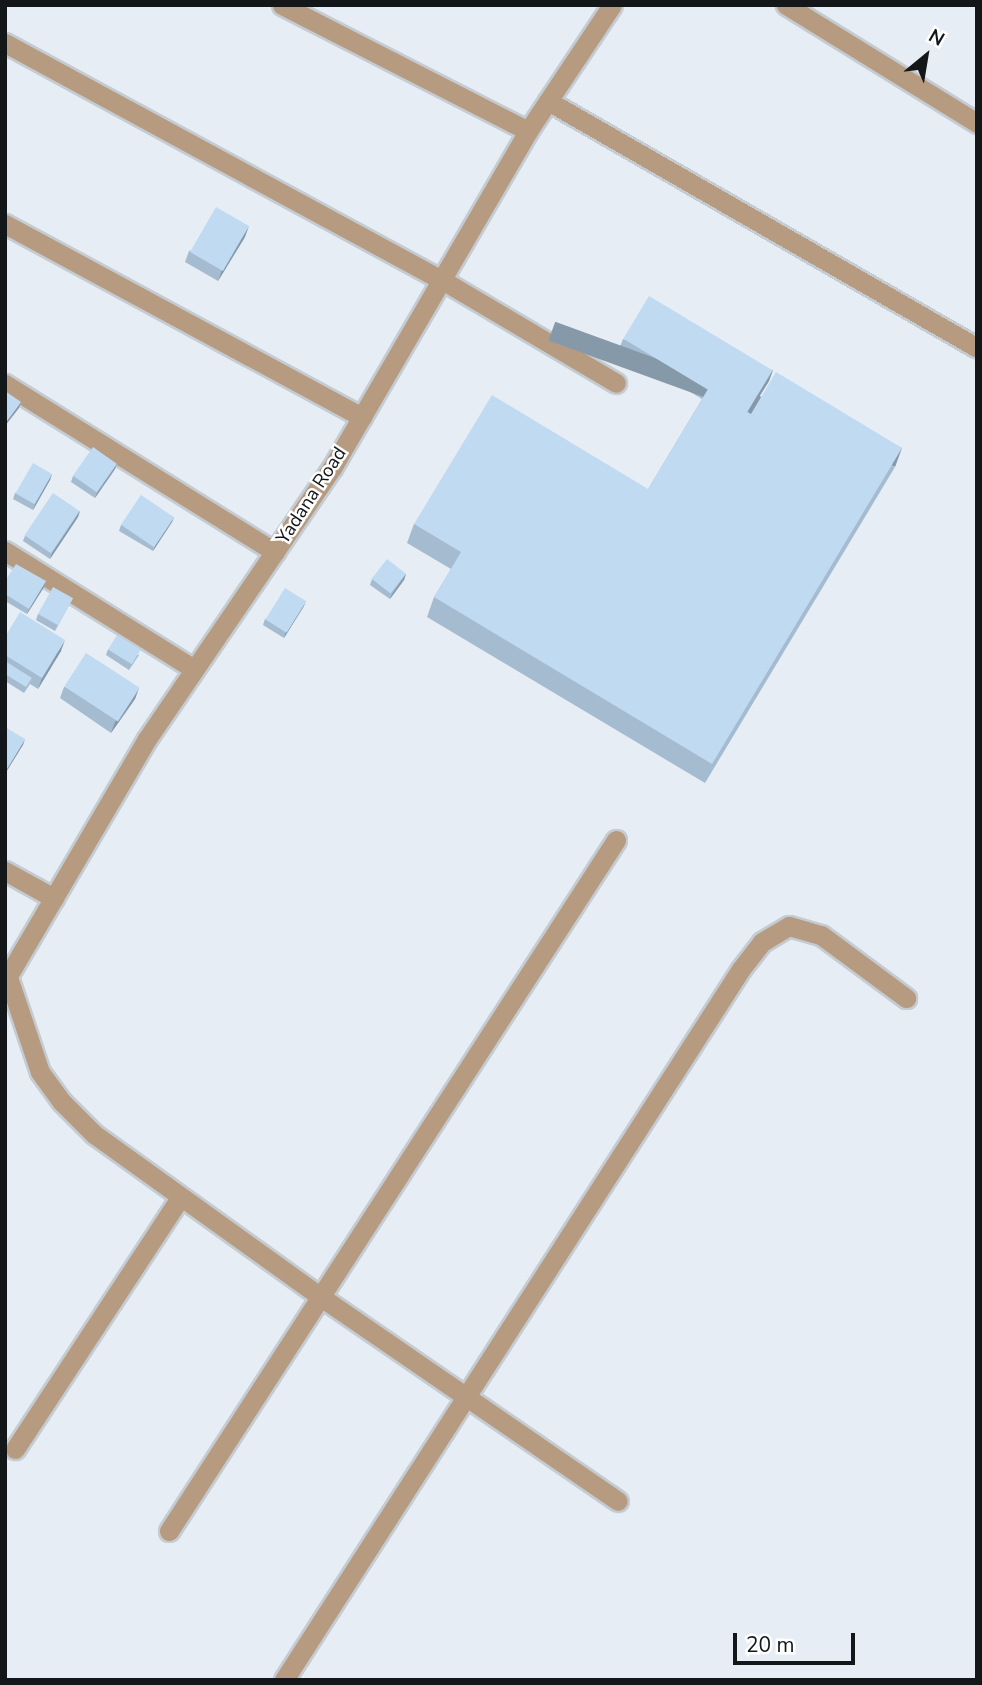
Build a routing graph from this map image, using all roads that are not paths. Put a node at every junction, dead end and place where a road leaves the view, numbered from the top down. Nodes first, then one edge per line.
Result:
1 (282, 5) edge
2 (612, 5) edge
3 (786, 5) edge
4 (5, 43) edge
5 (548, 102) junction
6 (977, 123) edge
7 (528, 131) junction
8 (5, 224) edge
9 (442, 280) junction
10 (977, 348) edge
11 (616, 383) dead end
12 (5, 384) edge
13 (362, 417) junction
14 (5, 551) edge
15 (275, 552) junction
16 (194, 669) junction
17 (616, 840) dead end
18 (5, 871) edge
19 (54, 898) junction
20 (7, 979) edge
21 (906, 998) dead end
22 (180, 1198) junction
23 (321, 1297) junction
24 (466, 1398) junction
25 (15, 1450) dead end
26 (618, 1501) dead end
27 (169, 1531) dead end
28 (284, 1680) edge

1 - 7 street
2 - 5 street, Yadana Road
3 - 6 street
4 - 9 street
5 - 7 street, Yadana Road
5 - 10 street
7 - 9 street, Yadana Road
8 - 13 street
9 - 11 street
9 - 13 street, Yadana Road
12 - 15 street
13 - 15 street, Yadana Road
14 - 16 street
15 - 16 street, Yadana Road
16 - 19 street, Yadana Road
17 - 23 street
18 - 19 street
19 - 20 street, Yadana Road
20 - 22 street
21 - 24 street
22 - 23 street
22 - 25 street
23 - 24 street
23 - 27 street
24 - 26 street
24 - 28 street

